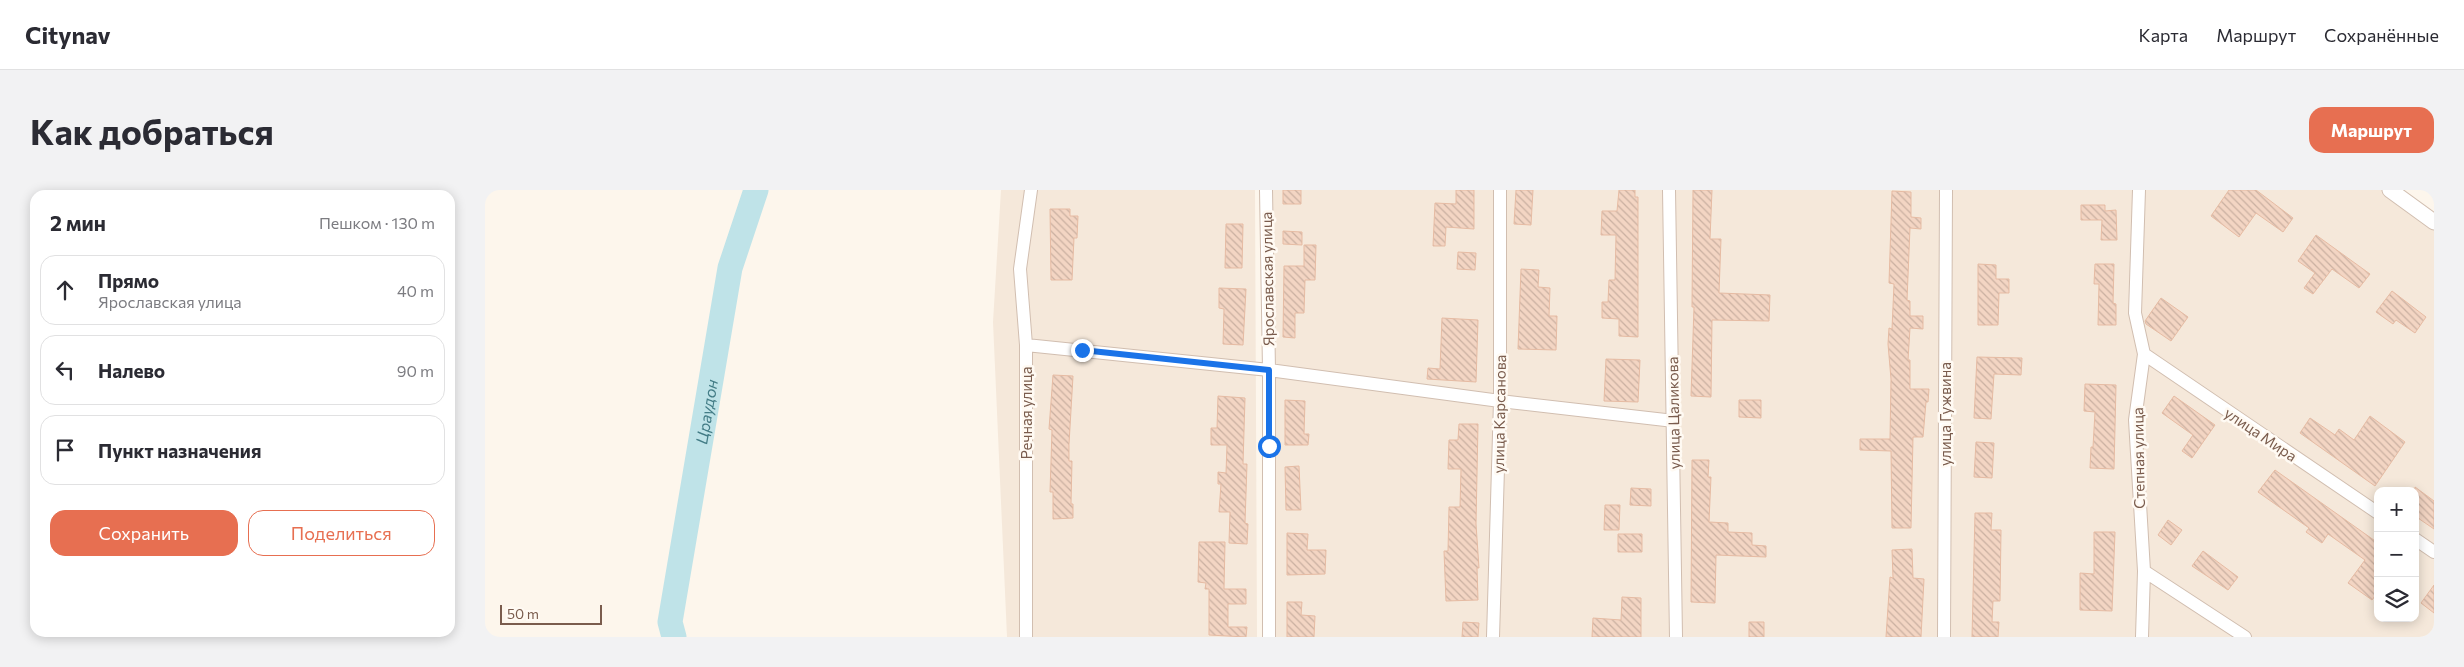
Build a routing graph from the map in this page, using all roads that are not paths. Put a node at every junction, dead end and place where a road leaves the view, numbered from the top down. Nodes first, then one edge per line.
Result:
1 (1031, 190) edge
2 (1266, 190) edge
3 (1500, 190) edge
4 (1669, 190) edge
5 (1946, 190) edge
6 (2139, 190) edge
7 (2389, 190) edge
8 (2434, 222) edge
9 (1026, 345) junction
10 (2144, 354) junction
11 (1269, 370) junction
12 (1500, 401) junction
13 (1674, 421) junction
14 (2374, 510) edge
15 (2419, 542) edge
16 (2434, 552) edge
17 (2144, 570) junction
18 (1026, 637) edge
19 (1269, 637) edge
20 (1493, 637) edge
21 (1676, 637) edge
22 (1944, 637) edge
23 (2142, 637) edge
24 (2245, 637) edge

1 - 9 street, Речная улица
2 - 11 street, Ярославская улица
3 - 12 street, улица Карсанова
4 - 13 street, улица Цаликова
5 - 22 street, улица Гужвина
6 - 10 street, Степная улица
7 - 8 street
9 - 11 street
9 - 18 street, Речная улица
10 - 14 street, улица Мира
10 - 17 street, Степная улица
11 - 12 street
11 - 19 street, Ярославская улица
12 - 13 street
12 - 20 street, улица Карсанова
13 - 21 street, улица Цаликова
15 - 16 street
17 - 23 street, Степная улица
17 - 24 street

